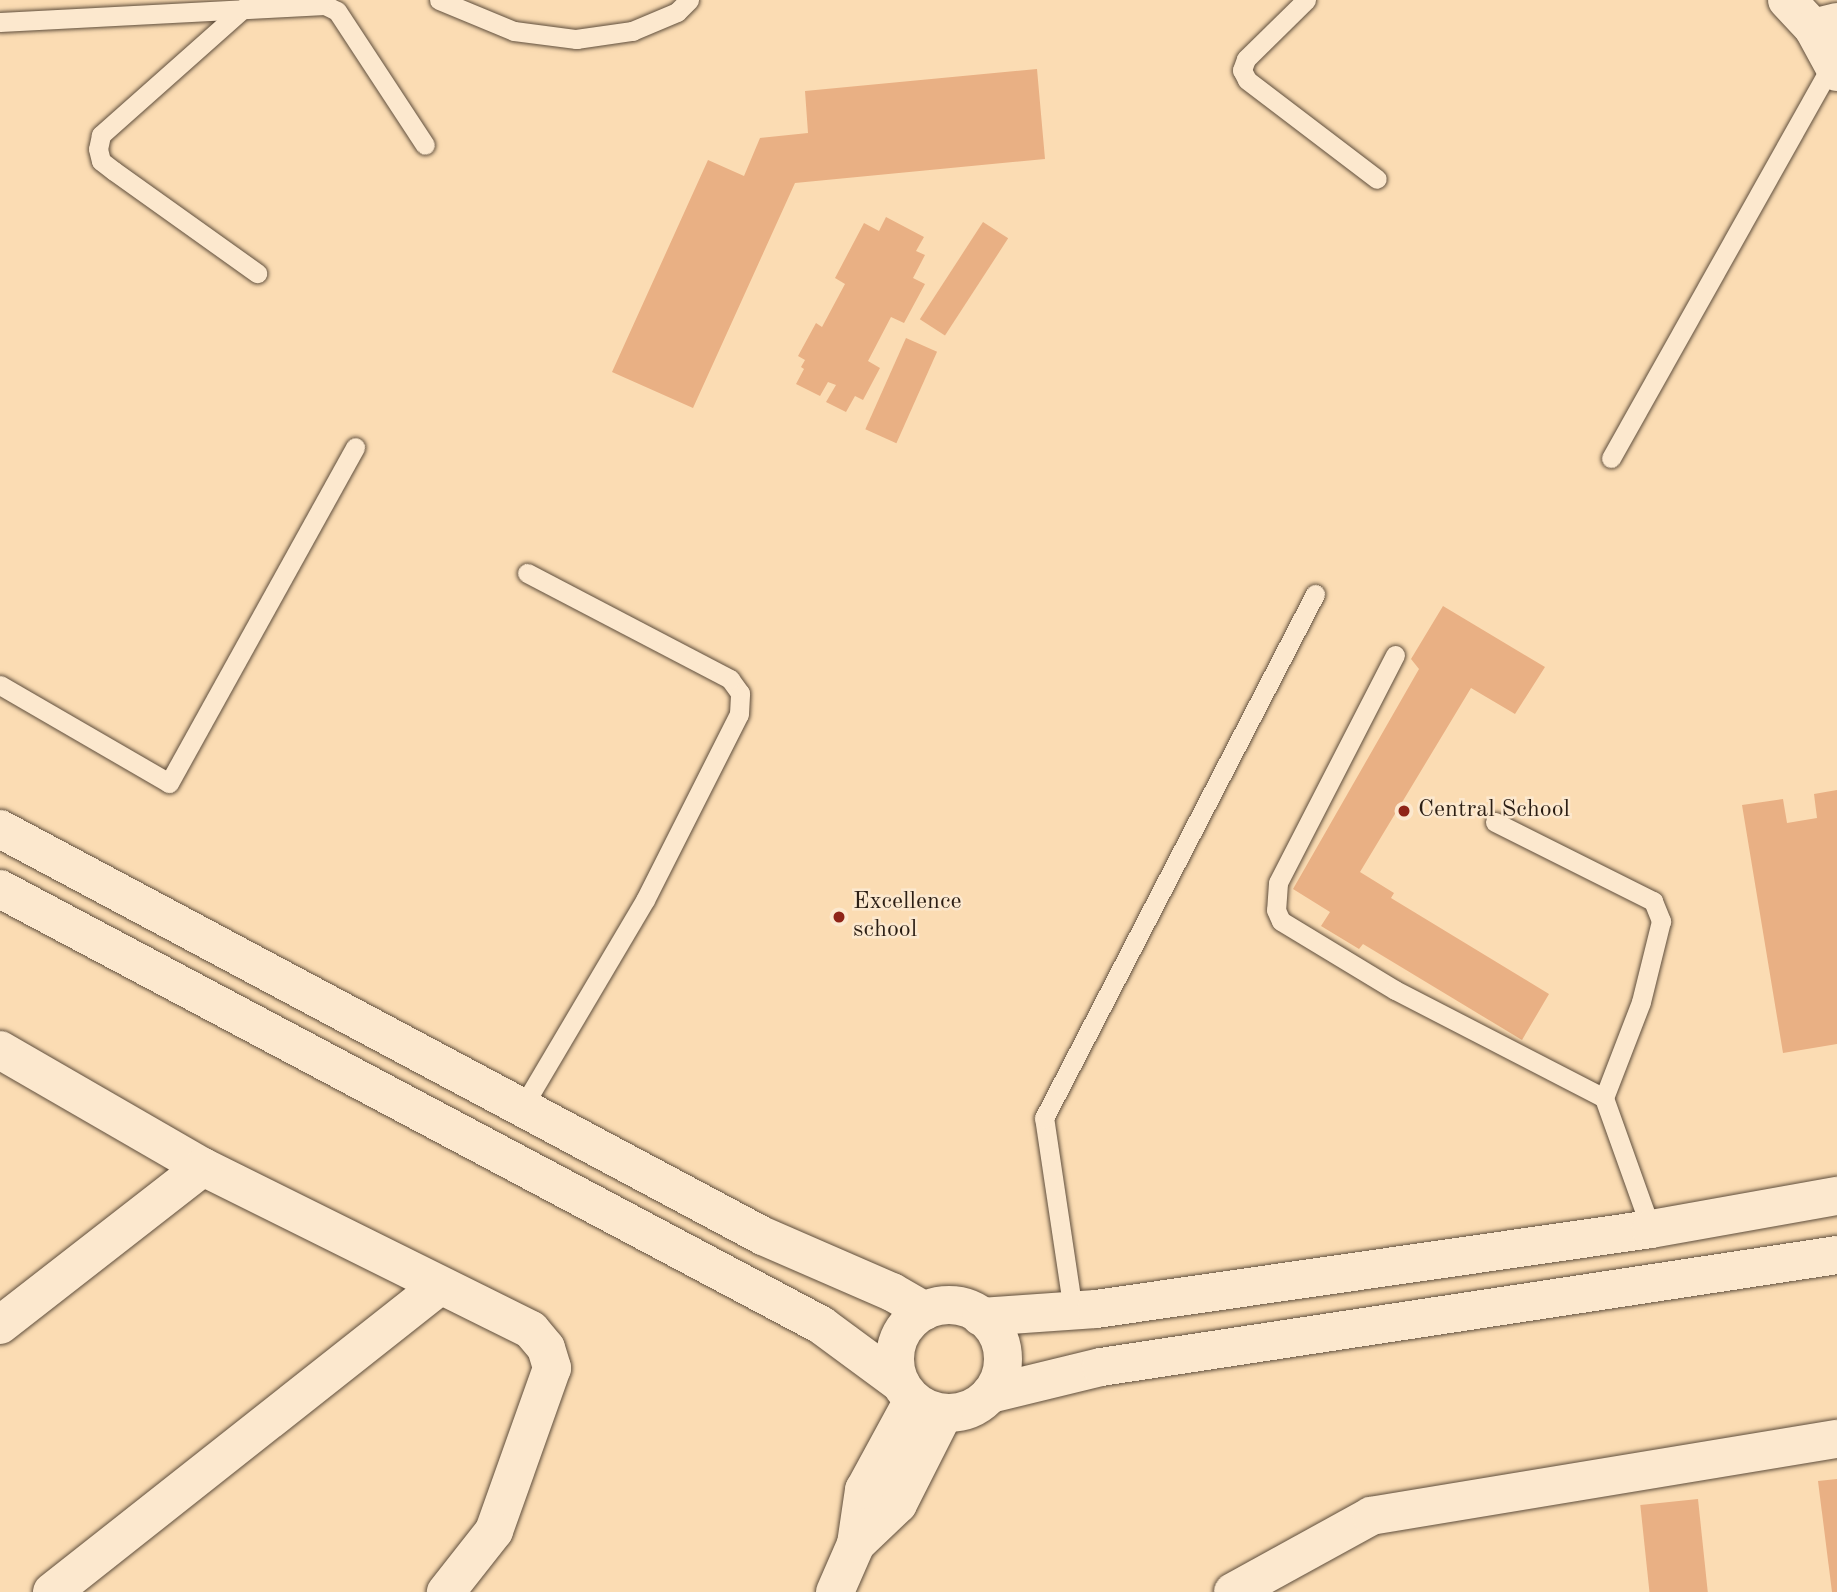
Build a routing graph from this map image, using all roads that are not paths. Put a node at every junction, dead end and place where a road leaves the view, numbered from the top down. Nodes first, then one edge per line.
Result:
1 (439, 0) edge
2 (689, 0) edge
3 (1306, 0) edge
4 (1787, 0) edge
5 (245, 7) junction
6 (0, 22) edge
7 (1825, 25) edge
8 (1835, 68) edge
9 (425, 145) dead end
10 (1377, 179) dead end
11 (257, 273) dead end
12 (355, 447) dead end
13 (1611, 458) dead end
14 (527, 573) dead end
15 (1315, 594) dead end
16 (1395, 655) dead end
17 (0, 685) edge
18 (1495, 822) dead end
19 (0, 829) edge
20 (0, 890) edge
21 (0, 1049) edge
22 (1604, 1098) junction
23 (522, 1108) junction
24 (203, 1167) junction
25 (1837, 1196) edge
26 (1651, 1229) junction
27 (1837, 1255) edge
28 (440, 1286) junction
29 (925, 1311) junction
30 (1073, 1311) junction
31 (981, 1317) junction
32 (0, 1325) edge
33 (990, 1394) junction
34 (919, 1399) junction
35 (1837, 1438) edge
36 (52, 1592) edge
37 (446, 1592) edge
38 (835, 1592) edge
39 (1233, 1592) edge

1 - 2 lane
3 - 10 lane
4 - 7 main road
5 - 6 lane
5 - 9 lane
5 - 11 lane
7 - 8 main road
8 - 13 lane
12 - 17 lane
14 - 23 lane
15 - 30 lane
16 - 22 lane
18 - 22 lane
19 - 23 main road
20 - 34 main road
21 - 24 main road
22 - 26 lane
23 - 29 main road
24 - 28 main road
24 - 32 main road
25 - 26 main road
26 - 30 main road
27 - 33 main road
28 - 36 main road
28 - 37 main road
29 - 31 main road
29 - 34 main road
30 - 31 main road
31 - 33 main road
33 - 34 main road
34 - 38 main road
35 - 39 main road

